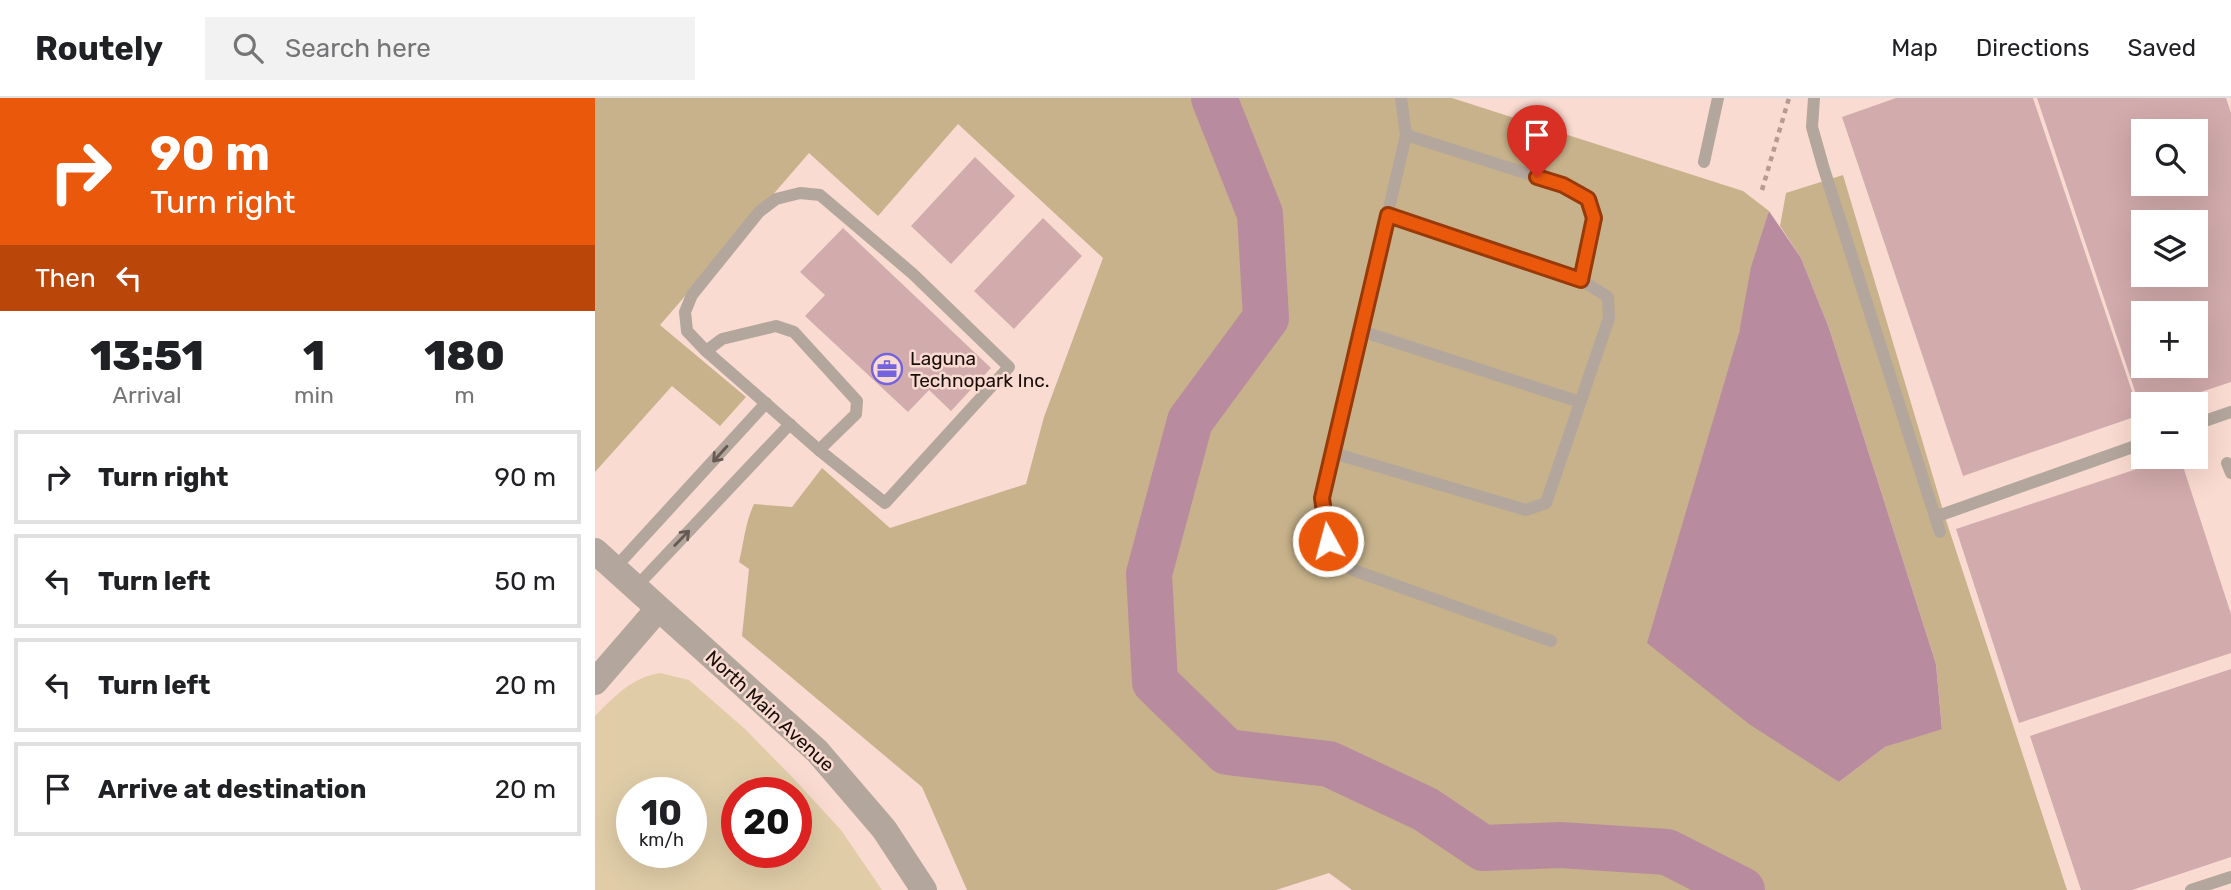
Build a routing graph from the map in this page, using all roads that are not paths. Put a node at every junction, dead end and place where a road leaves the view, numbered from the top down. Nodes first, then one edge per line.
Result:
1 (1401, 98) edge
2 (1718, 98) edge
3 (1814, 98) edge
4 (1406, 135) junction
5 (1704, 162) dead end
6 (1388, 215) junction
7 (1581, 280) junction
8 (1360, 331) junction
9 (706, 351) junction
10 (1580, 402) junction
11 (766, 403) junction
12 (2231, 412) edge
13 (2208, 420) edge
14 (790, 424) junction
15 (2131, 448) edge
16 (819, 450) junction
17 (1333, 453) junction
18 (1935, 517) junction
19 (1940, 532) dead end
20 (605, 560) edge
21 (635, 587) junction
22 (659, 609) junction
23 (1551, 641) dead end
24 (595, 681) edge
25 (2231, 877) edge
26 (924, 890) edge
27 (2191, 890) edge

1 - 4 lane
2 - 5 lane
3 - 18 lane
4 - 6 lane
4 - 7 lane
6 - 7 lane
6 - 8 lane
7 - 10 lane
8 - 10 lane
8 - 17 lane
9 - 11 lane
9 - 16 lane
9 - 16 lane
10 - 17 lane
11 - 14 lane
11 -> 20 lane
12 - 13 lane
14 - 16 lane
21 -> 14 lane
15 - 18 lane
17 - 23 lane
18 - 19 lane
20 - 21 street, North Main Avenue
21 - 22 street, North Main Avenue
22 - 24 street
22 - 26 street, North Main Avenue
25 - 27 lane

